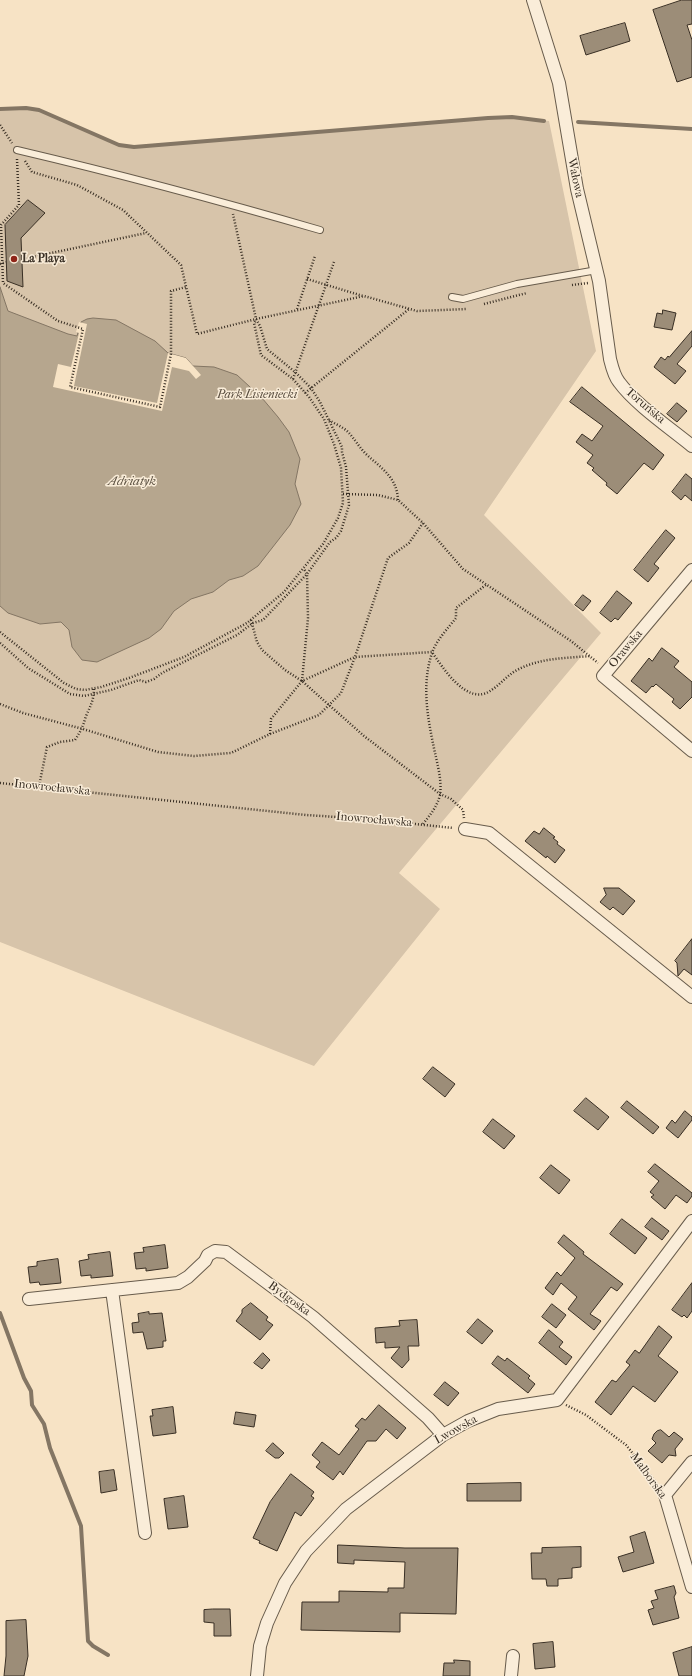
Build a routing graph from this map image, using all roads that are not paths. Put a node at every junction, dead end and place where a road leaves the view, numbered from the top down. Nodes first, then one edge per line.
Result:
1 (533, 0) edge
2 (17, 150) road end
3 (320, 230) dead end
4 (598, 275) junction
5 (506, 281) dead end
6 (518, 284) junction
7 (452, 297) dead end
8 (610, 359) joint
9 (692, 446) edge
10 (692, 570) edge
11 (692, 751) edge
12 (465, 829) road end
13 (692, 997) edge
14 (692, 1221) edge
15 (112, 1290) junction
16 (29, 1299) dead end
17 (443, 1435) junction
18 (692, 1462) edge
19 (145, 1533) dead end
20 (692, 1587) edge
21 (513, 1656) dead end
22 (257, 1676) edge
23 (511, 1676) edge

1 - 4 street, Wałowa
2 - 3 lane
4 - 6 lane
4 - 8 street, Wałowa
5 - 6 lane
6 - 7 lane
8 - 9 street, Toruńska
10 - 11 street, Orawska
12 - 13 street
14 - 17 street, Lwowska
15 - 16 street, Bydgoska
15 - 17 street, Bydgoska
15 - 19 street
17 - 22 street, Lwowska
18 - 20 street, Malborska
21 - 23 street

